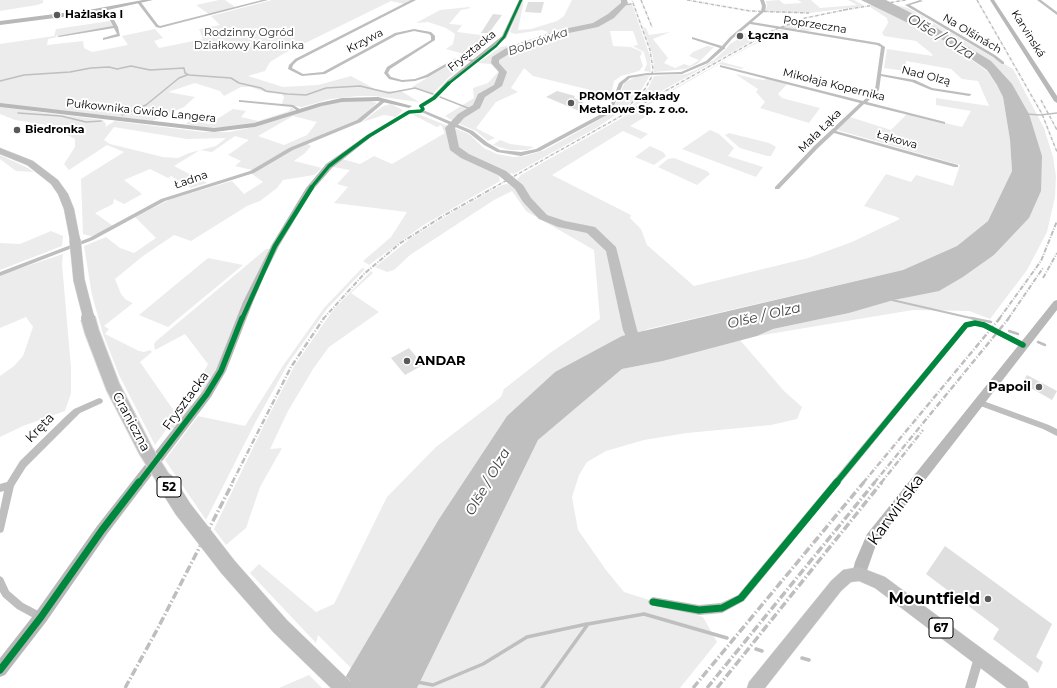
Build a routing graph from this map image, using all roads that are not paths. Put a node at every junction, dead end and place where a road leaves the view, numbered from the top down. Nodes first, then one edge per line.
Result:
1 (151, 0) edge
2 (266, 0) edge
3 (414, 0) edge
4 (521, 0) edge
5 (762, 0) edge
6 (918, 0) edge
7 (992, 0) edge
8 (1039, 0) edge
9 (140, 2) junction
10 (106, 9) junction
11 (1057, 14) edge
12 (0, 23) edge
13 (750, 23) junction
14 (116, 27) junction
15 (59, 36) dead end
16 (693, 38) dead end
17 (104, 39) dead end
18 (878, 44) joint
19 (724, 48) junction
20 (477, 61) junction
21 (1003, 63) dead end
22 (721, 66) dead end
23 (880, 75) junction
24 (969, 95) dead end
25 (385, 100) junction
26 (241, 101) dead end
27 (1057, 101) edge
28 (863, 102) junction
29 (0, 105) edge
30 (421, 108) junction
31 (409, 109) junction
32 (301, 111) junction
33 (943, 123) dead end
34 (832, 132) junction
35 (0, 151) edge
36 (956, 166) dead end
37 (777, 188) dead end
38 (0, 274) edge
39 (1057, 303) edge
40 (1023, 345) junction
41 (99, 401) dead end
42 (978, 402) junction
43 (1057, 433) edge
44 (10, 485) junction
45 (0, 488) edge
46 (0, 529) edge
47 (859, 574) junction
48 (0, 581) edge
49 (653, 602) dead end
50 (41, 617) junction
51 (979, 657) junction
52 (0, 670) edge
53 (344, 688) edge
54 (755, 688) edge
55 (970, 688) edge
56 (1021, 688) edge

1 - 9 street
2 - 9 street
3 - 20 street, Krzywa
4 - 20 street, Frysztacka
5 - 13 street
6 - 21 street, Na Olšinách
7 - 27 street, Karvinská
8 - 11 street
9 - 10 street
10 - 12 street
10 - 14 street
13 - 18 street, Poprzeczna
13 - 19 street
14 - 15 street
14 - 17 street
16 - 19 street
18 - 23 street, Mała Łąka
19 - 30 street
20 - 30 street, Frysztacka
22 - 28 street, Mikołaja Kopernika
23 - 24 street, Nad Olzą
23 - 28 street, Mała Łąka
25 - 31 street, Pułkownika Gwido Langera
25 - 32 street, Pułkownika Gwido Langera
25 - 38 street, Ładna
26 - 32 street
28 - 33 street, Mikołaja Kopernika
28 - 34 street, Mała Łąka
29 - 32 street, Pułkownika Gwido Langera
30 - 31 street
31 - 50 street, Frysztacka
34 - 36 street, Łąkowa
34 - 37 street, Mała Łąka
35 - 53 highway, Graniczna / 52, bridge
39 - 40 street
40 - 42 street, Karwińska
40 - 49 street
41 - 44 street, Kręta
42 - 43 street
42 - 47 street, Karwińska
44 - 45 street
44 - 46 street, Kręta
47 - 51 main road, 67
47 - 54 main road
48 - 50 street
50 - 52 street, Frysztacka
51 - 55 street
51 - 56 main road, 67

